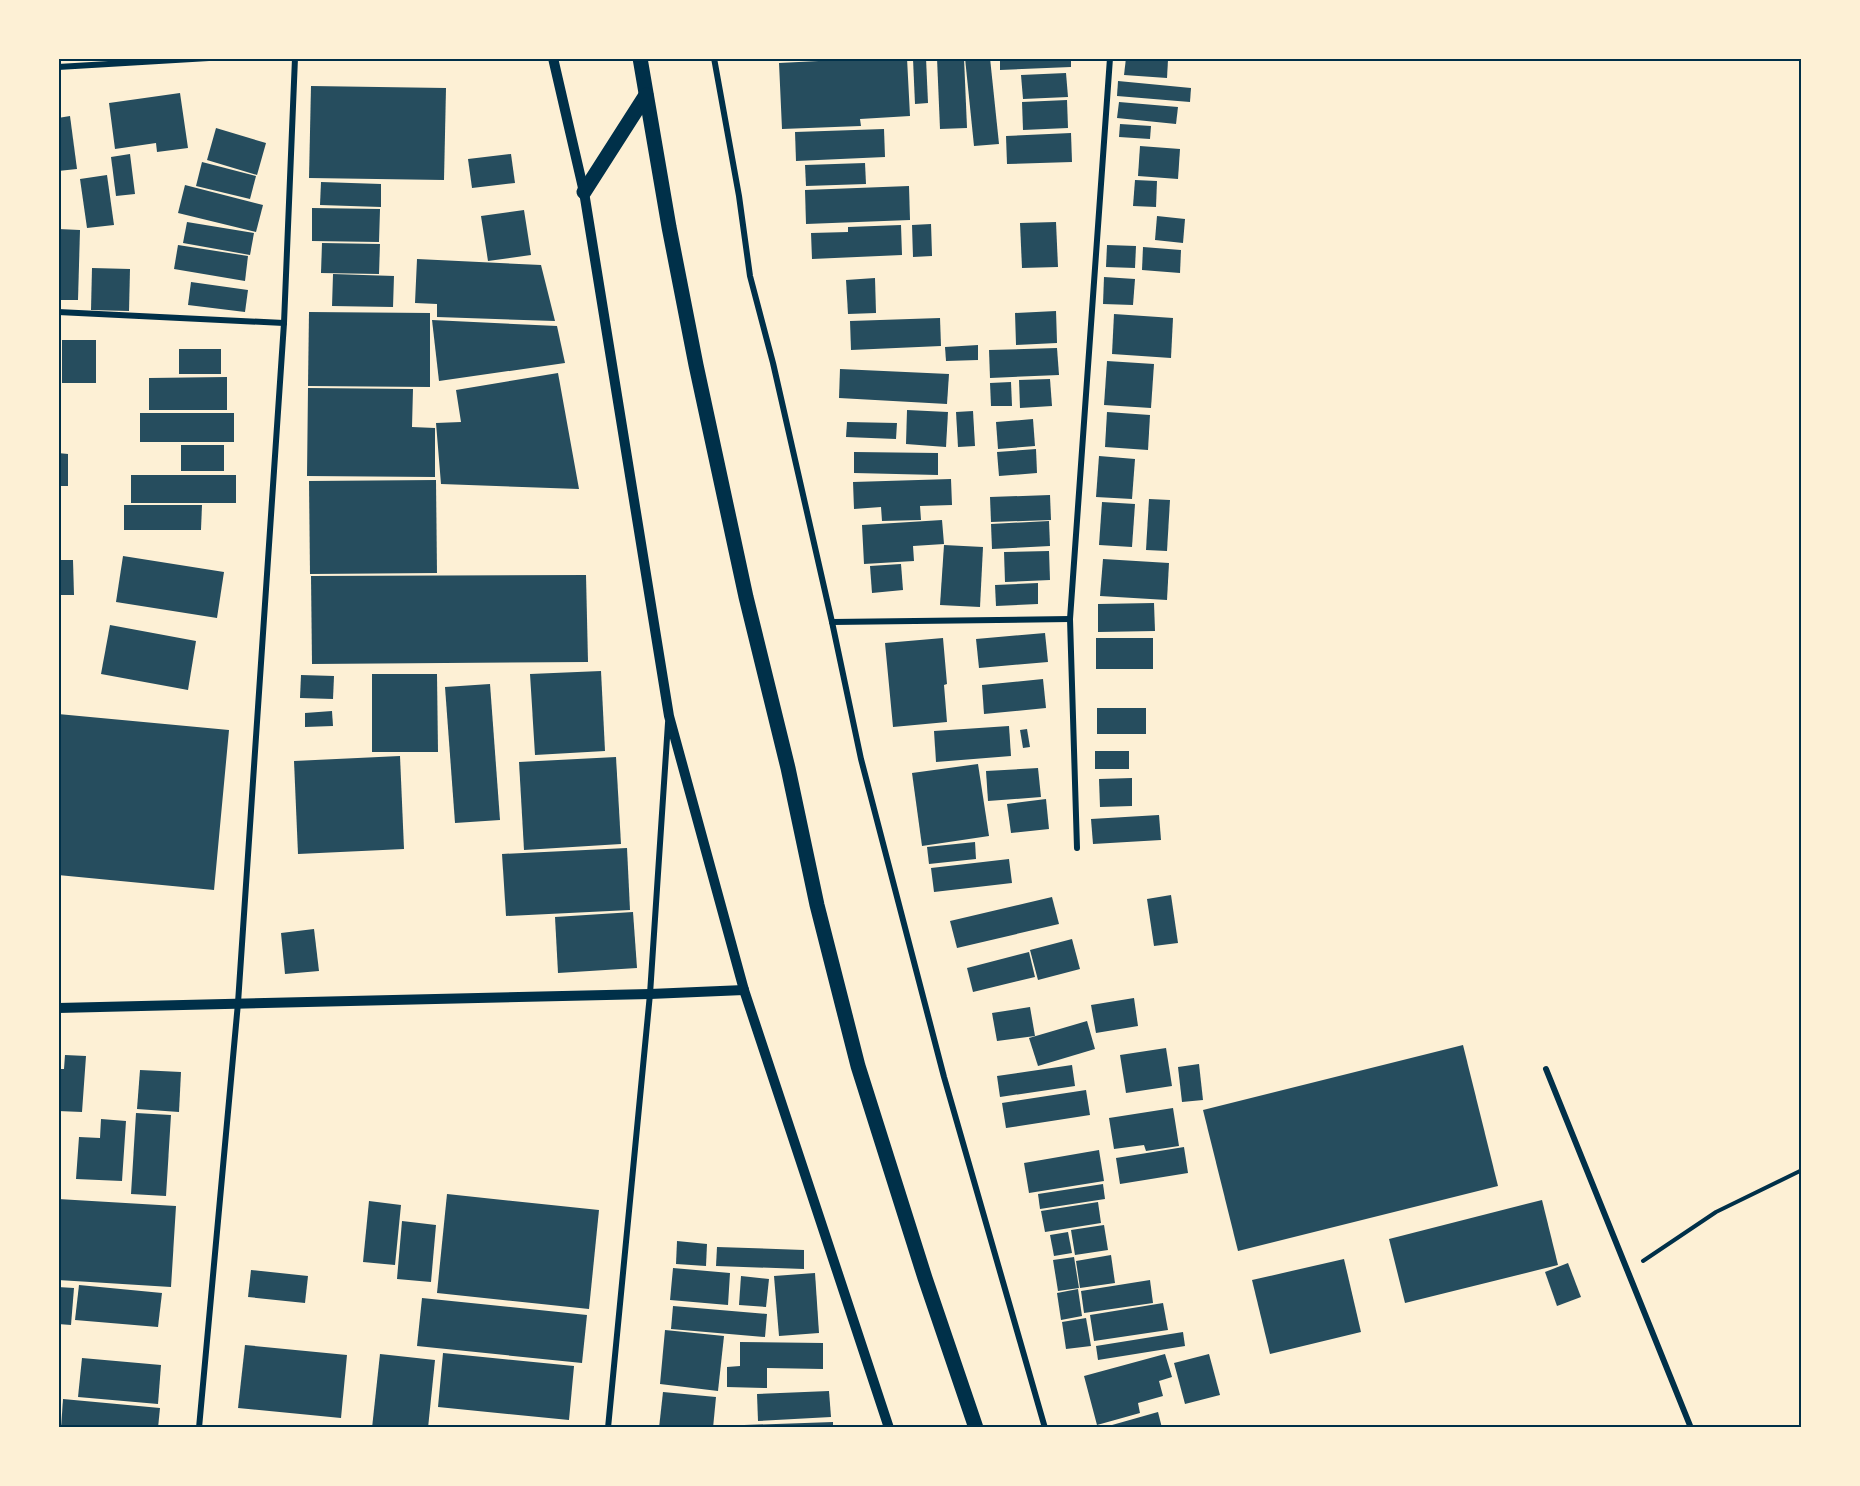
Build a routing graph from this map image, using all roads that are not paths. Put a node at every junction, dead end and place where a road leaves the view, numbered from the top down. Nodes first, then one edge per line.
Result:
1 (209, 58) edge
2 (295, 58) edge
3 (553, 58) edge
4 (640, 58) edge
5 (714, 58) edge
6 (1110, 58) edge
7 (58, 67) edge
8 (646, 95) junction
9 (584, 192) junction
10 (58, 312) edge
11 (284, 322) junction
12 (1070, 619) junction
13 (832, 622) junction
14 (669, 716) junction
15 (1077, 848) dead end
16 (744, 990) junction
17 (650, 994) junction
18 (238, 1003) junction
19 (58, 1008) edge
20 (1546, 1069) dead end
21 (199, 1428) edge
22 (608, 1428) edge
23 (889, 1428) edge
24 (976, 1428) edge
25 (1044, 1428) edge
26 (1691, 1428) edge

1 - 7 street
2 - 11 street
3 - 9 street
4 - 8 main road
5 - 13 street
6 - 12 street
8 - 9 main road
8 - 24 main road
9 - 14 street
10 - 11 street
11 - 18 street
12 - 13 street
12 - 15 street
13 - 25 street
14 - 16 street
14 - 17 street
16 - 17 street
16 - 23 street
17 - 18 street
17 - 22 street
18 - 19 street
18 - 21 street
20 - 26 street

